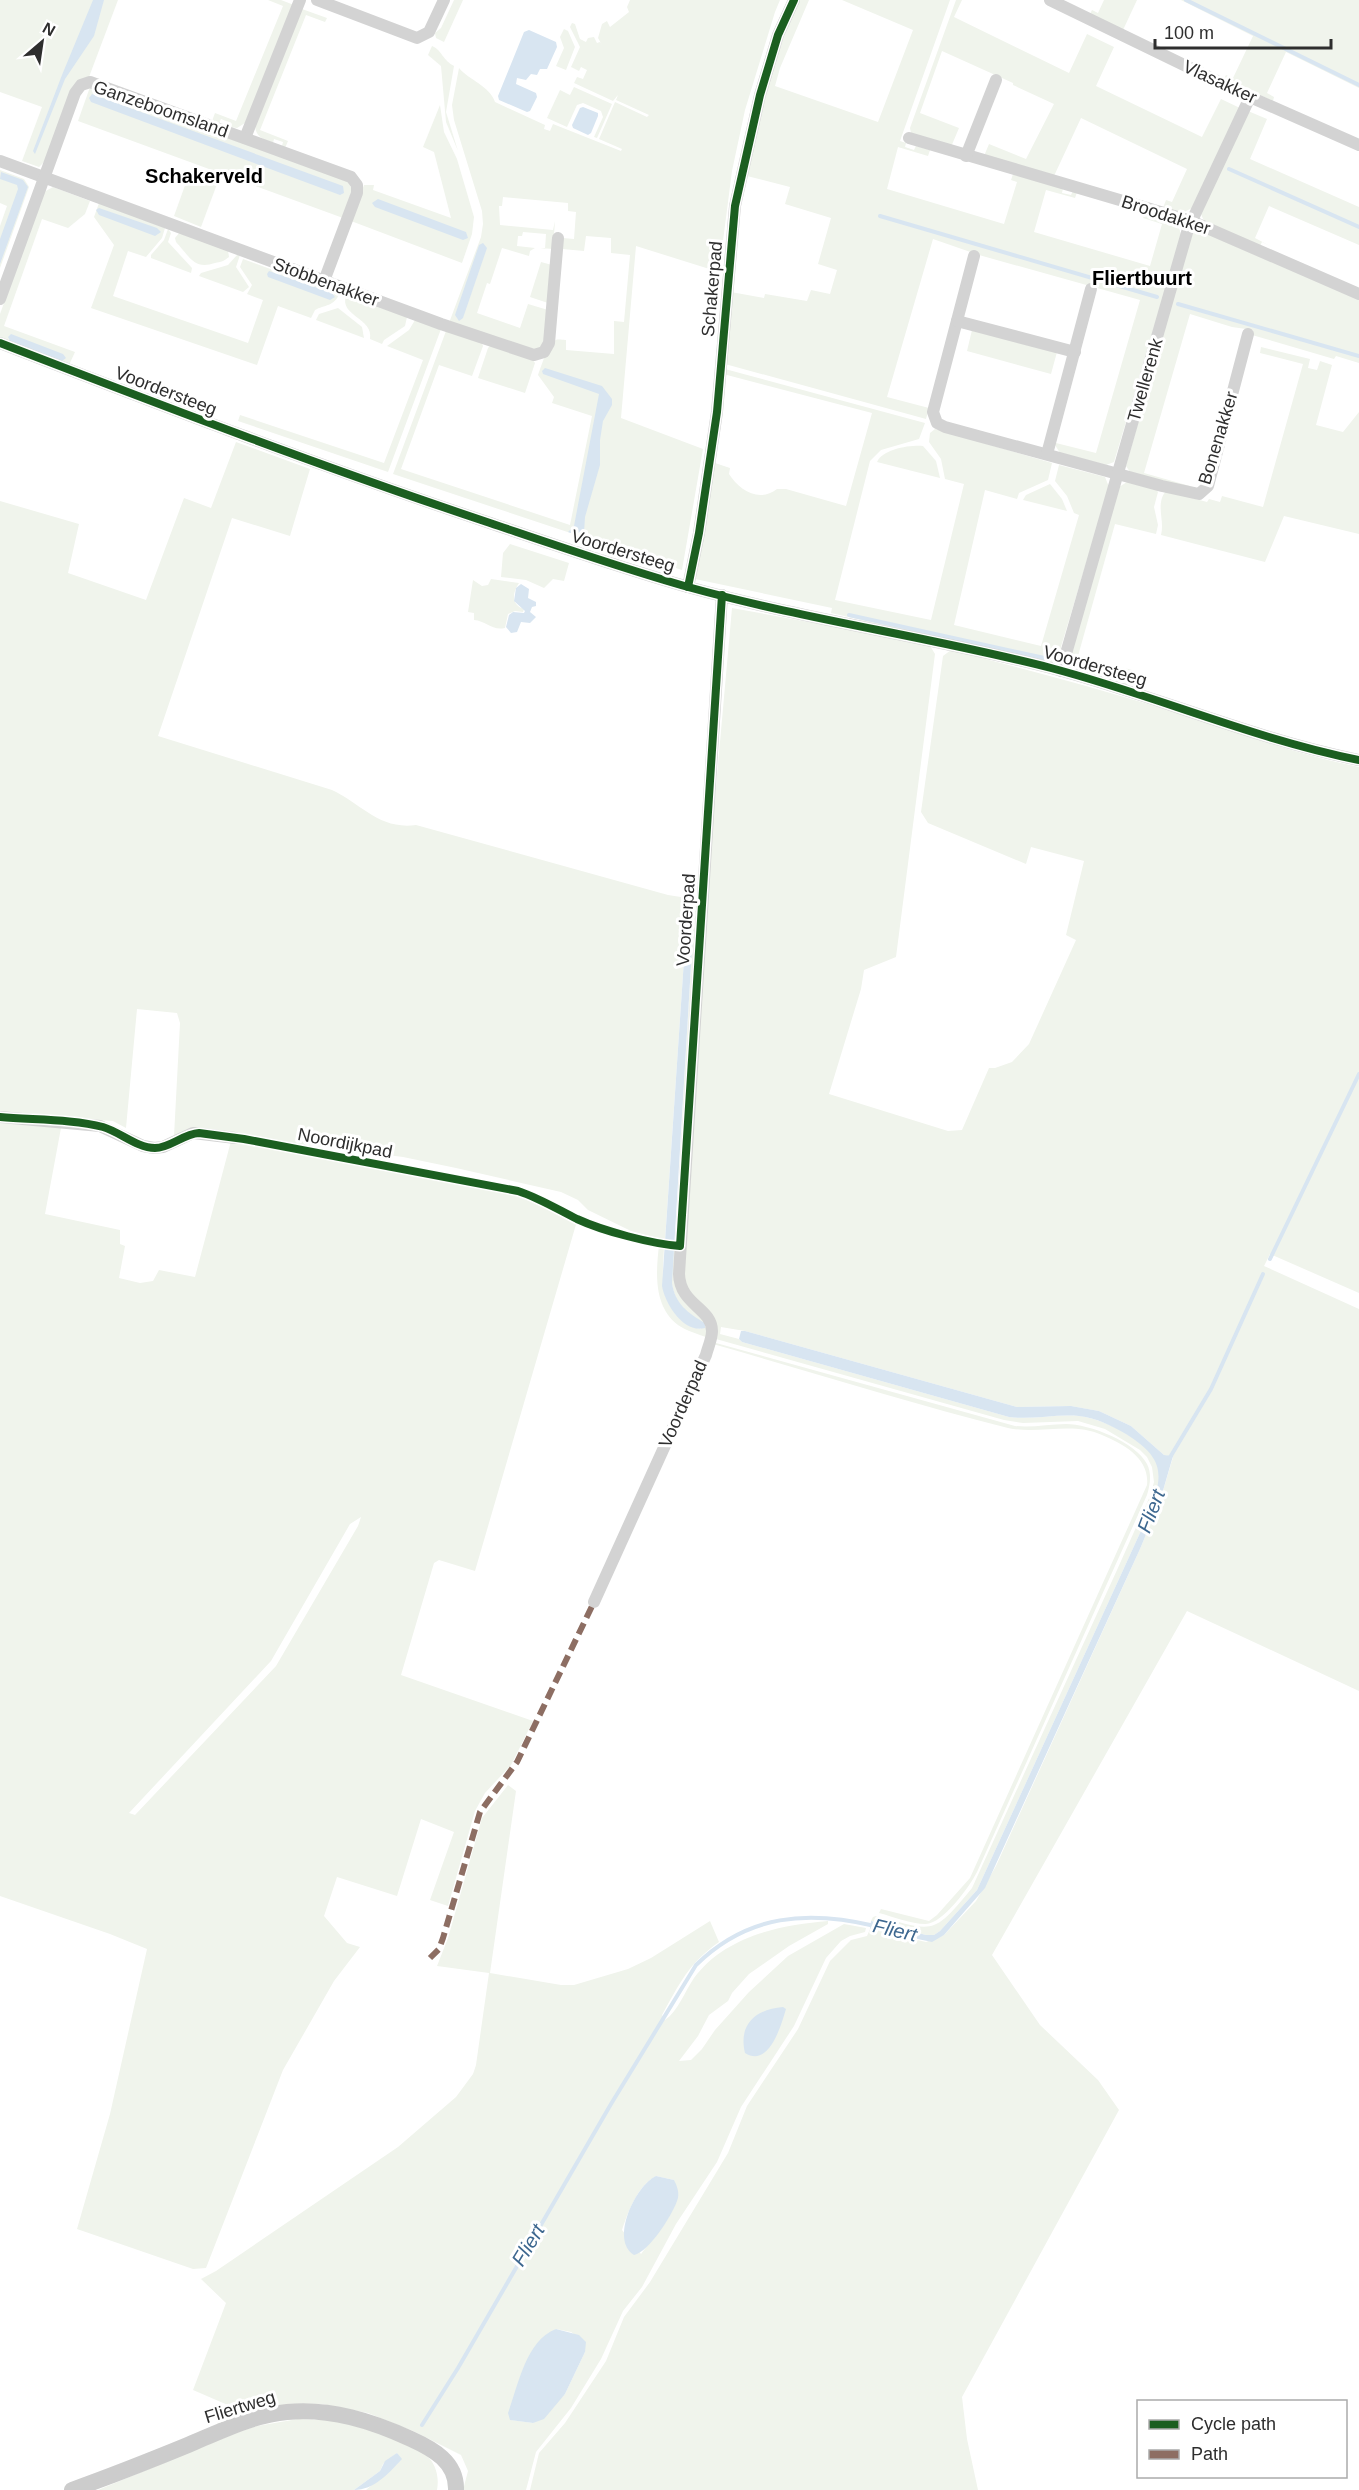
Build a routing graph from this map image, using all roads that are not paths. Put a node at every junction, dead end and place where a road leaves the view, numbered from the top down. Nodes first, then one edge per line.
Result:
1 (300, 0) edge
2 (317, 0) edge
3 (444, 0) edge
4 (794, 0) edge
5 (1050, 0) edge
6 (996, 80) dead end
7 (1250, 97) junction
8 (245, 138) junction
9 (909, 138) dead end
10 (1359, 145) edge
11 (966, 156) junction
12 (0, 161) edge
13 (44, 177) junction
14 (1191, 220) junction
15 (558, 237) dead end
16 (974, 256) dead end
17 (324, 281) junction
18 (1091, 289) dead end
19 (1359, 294) edge
20 (0, 299) edge
21 (957, 321) junction
22 (1248, 334) dead end
23 (0, 343) edge
24 (1075, 352) junction
25 (1047, 454) junction
26 (1118, 474) junction
27 (688, 587) junction
28 (722, 595) junction
29 (1061, 671) junction
30 (1359, 760) edge
31 (0, 1118) edge
32 (235, 1138) dead end
33 (594, 1602) dead end
34 (450, 2468) junction
35 (72, 2490) edge
36 (442, 2490) edge
37 (456, 2490) edge

1 - 8 street
2 - 3 street
4 - 27 street, Schakerpad
5 - 7 street, Vlasakker
6 - 11 street
7 - 10 street, Vlasakker
7 - 14 street, Twellerenk
8 - 13 street, Ganzeboomsland
8 - 17 street, Ganzeboomsland
9 - 11 street, Broodakker
11 - 14 street, Broodakker
12 - 13 street, Stobbenakker
13 - 17 street, Stobbenakker
13 - 20 street, Ganzeboomsland
14 - 19 street, Broodakker
14 - 26 street, Twellerenk
15 - 17 street, Stobbenakker
16 - 21 street, Bonenakker
18 - 24 street
21 - 24 street
21 - 25 street, Bonenakker
22 - 26 street, Bonenakker
23 - 27 street, Voordersteeg
24 - 25 street
25 - 26 street, Bonenakker
26 - 29 street, Twellerenk
27 - 28 street, Voordersteeg
28 - 29 street, Voordersteeg
28 - 33 street, Voorderpad
29 - 30 street, Voordersteeg
31 - 32 street
34 - 35 main road, Fliertweg
34 - 36 main road
34 - 37 main road, Fliertweg

